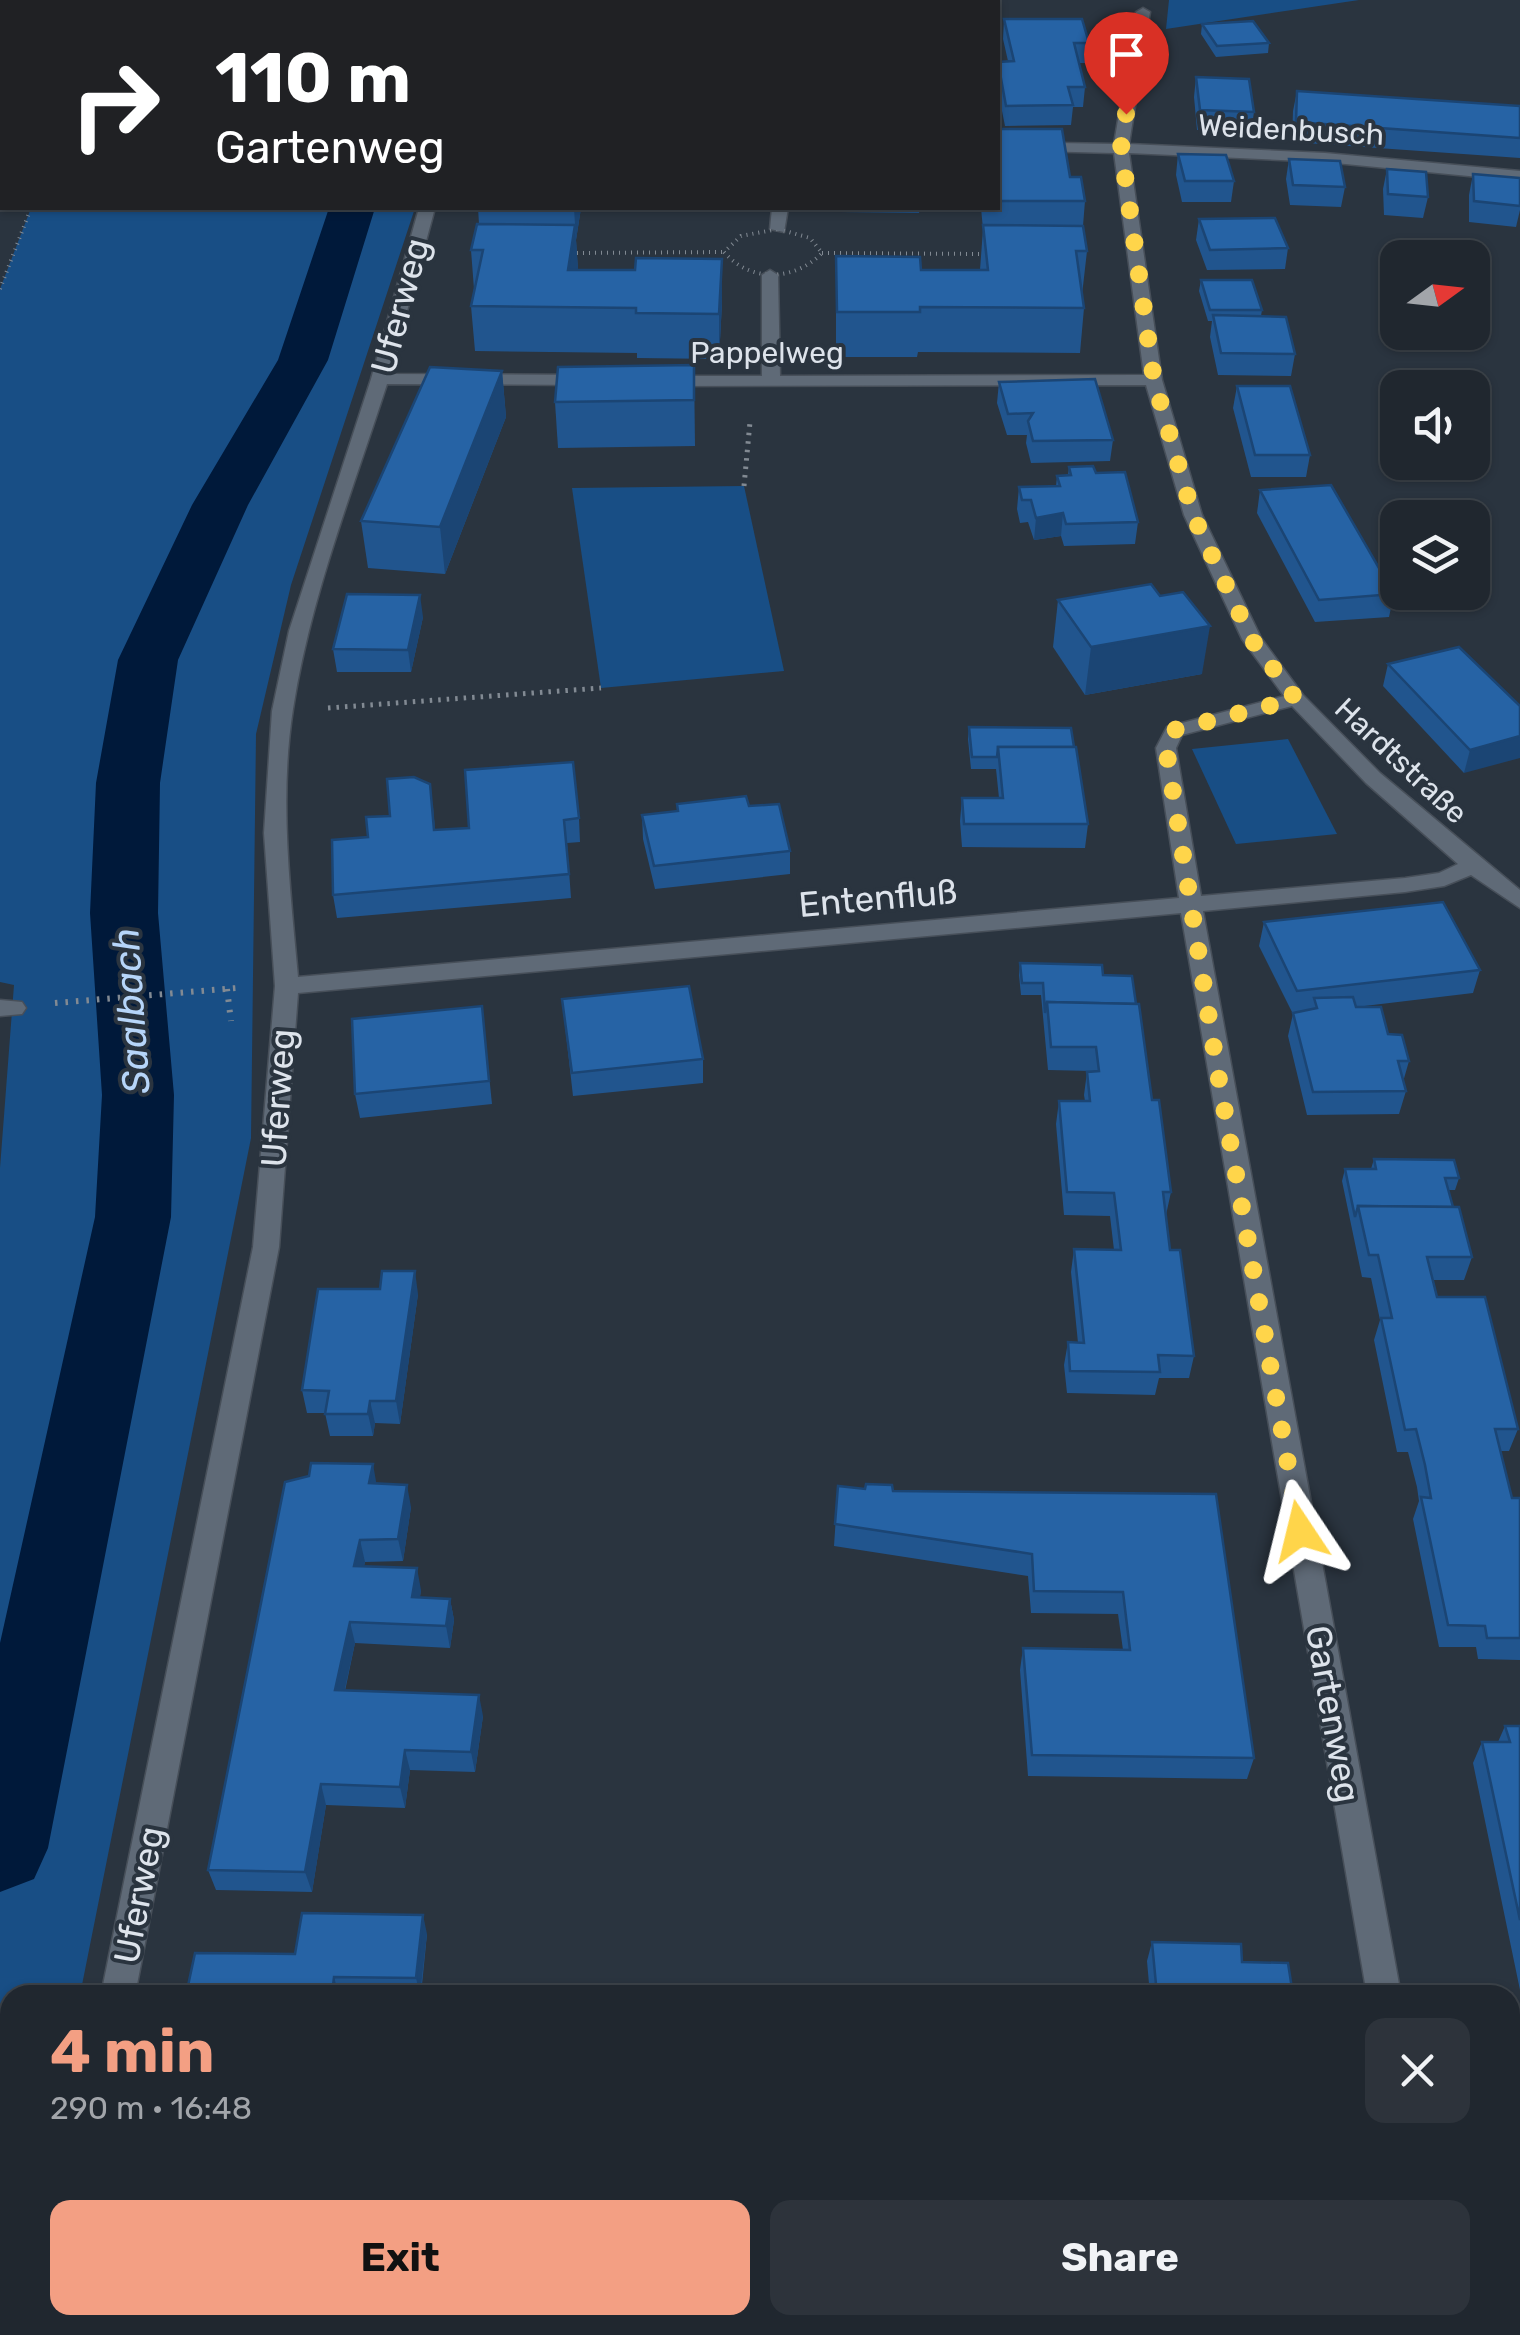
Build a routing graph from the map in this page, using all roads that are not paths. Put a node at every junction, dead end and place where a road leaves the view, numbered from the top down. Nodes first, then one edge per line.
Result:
1 (1143, 12) dead end
2 (1000, 146) edge
3 (1121, 148) junction
4 (1520, 176) edge
5 (426, 210) edge
6 (780, 210) edge
7 (778, 229) dead end
8 (770, 275) dead end
9 (380, 379) junction
10 (614, 380) edge
11 (634, 380) edge
12 (1154, 380) junction
13 (771, 381) junction
14 (1296, 699) junction
15 (1473, 866) junction
16 (1520, 901) edge
17 (1192, 905) junction
18 (286, 986) junction
19 (120, 1985) edge
20 (1382, 1985) edge

1 - 3 street, Hardtstraße
2 - 3 street, Weidenbusch
3 - 4 street, Weidenbusch
3 - 12 street, Hardtstraße
5 - 9 street, Uferweg
6 - 7 street
8 - 13 street
9 - 10 street
9 - 18 street, Uferweg
11 - 13 street, Pappelweg
12 - 13 street, Pappelweg
12 - 14 street, Hardtstraße
14 - 15 street, Hardtstraße
14 - 17 street, Gartenweg
15 - 16 street, Hardtstraße
15 - 17 street, Entenfluß
17 - 18 street, Entenfluß
17 - 20 street, Gartenweg
18 - 19 street, Uferweg

